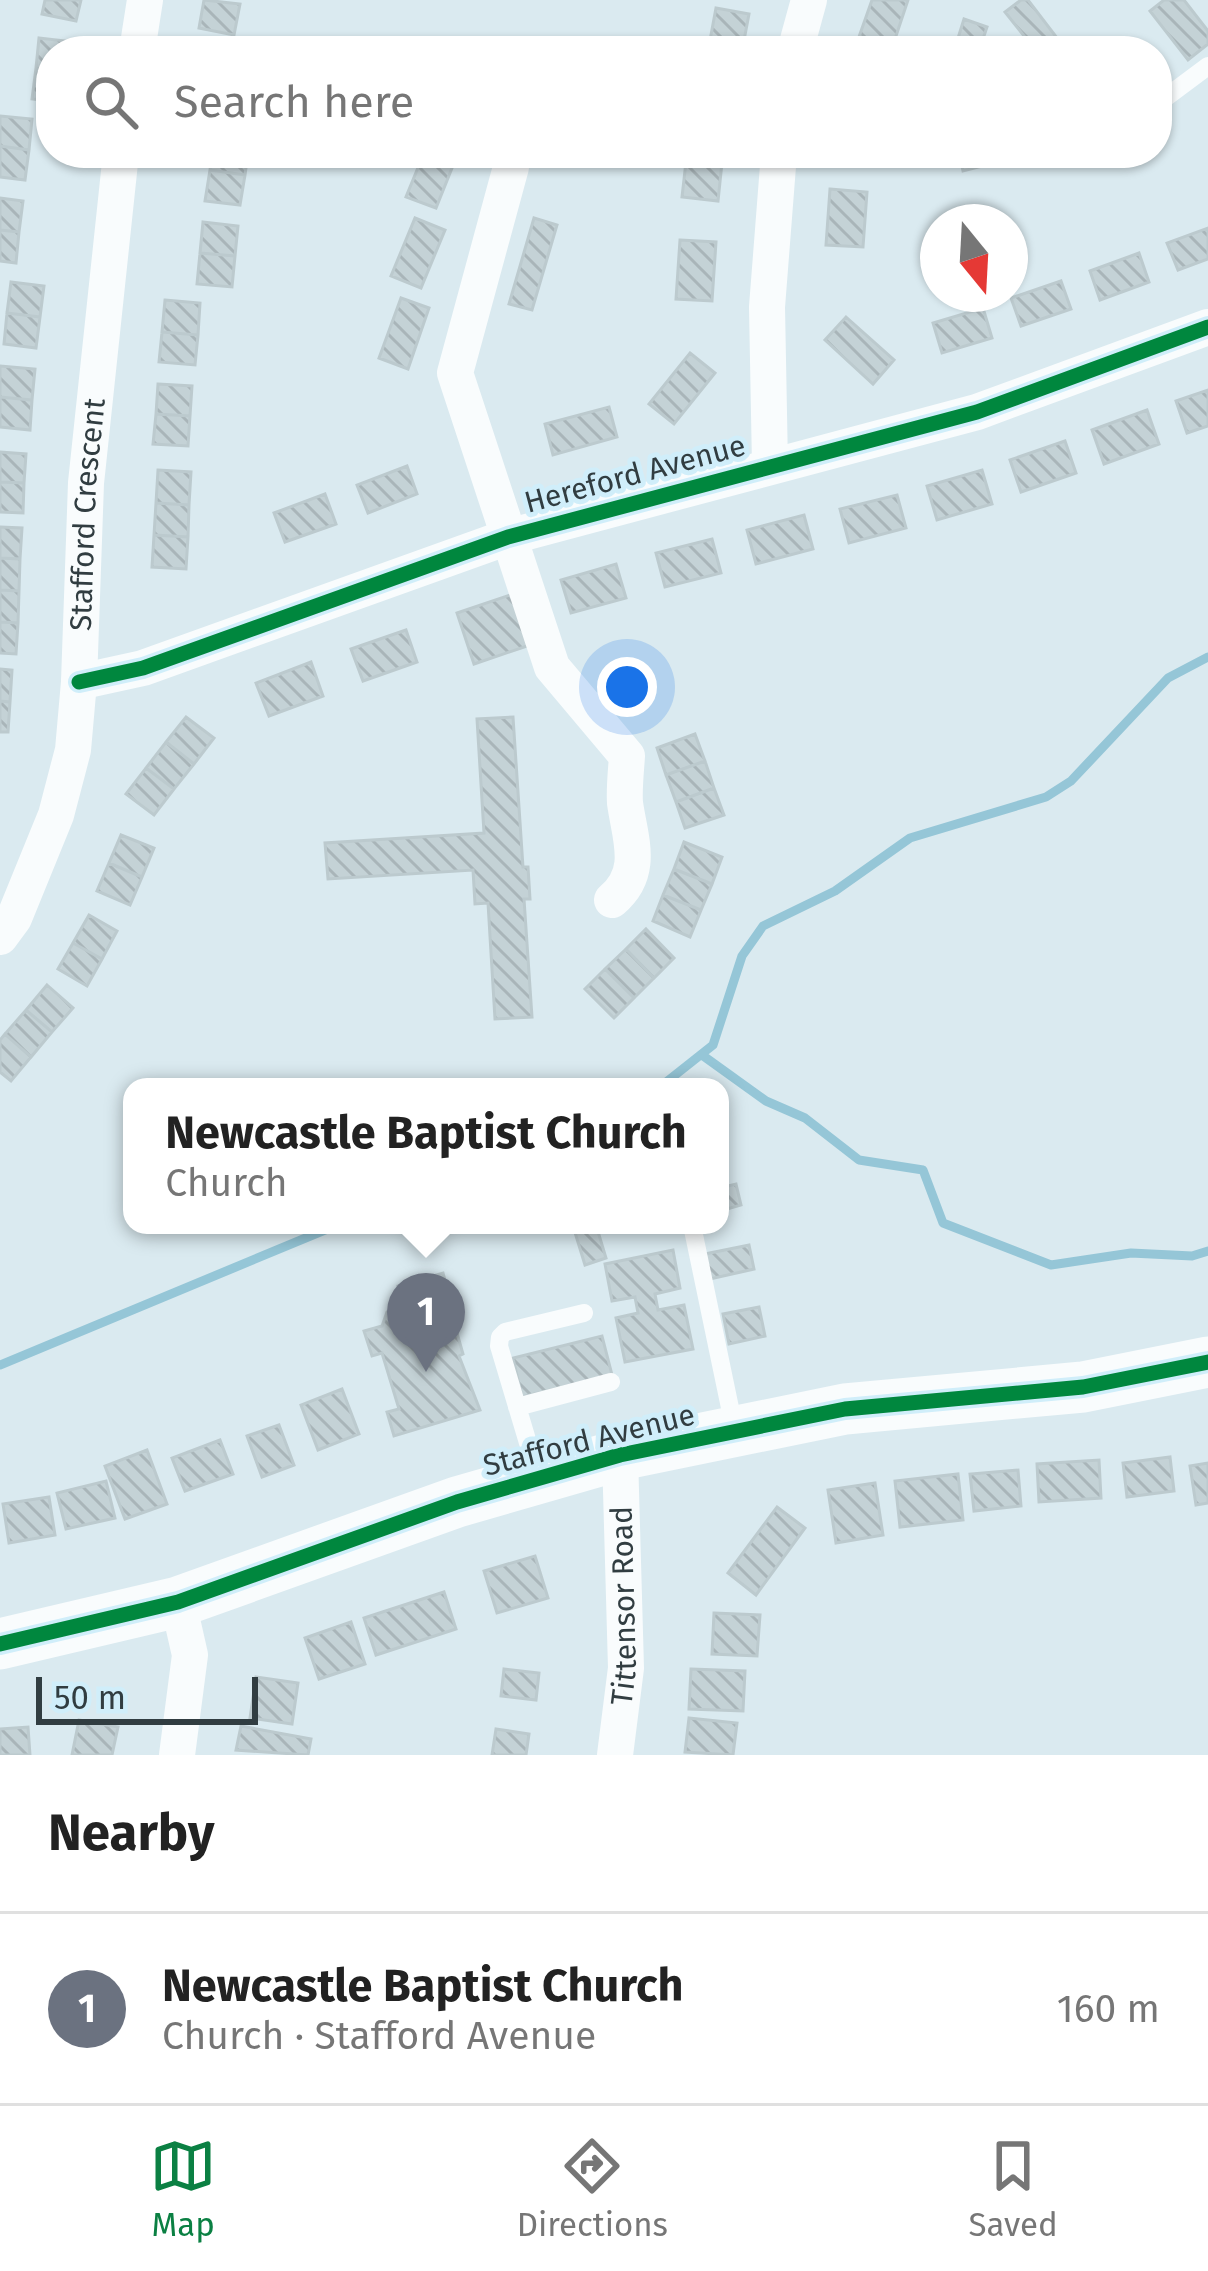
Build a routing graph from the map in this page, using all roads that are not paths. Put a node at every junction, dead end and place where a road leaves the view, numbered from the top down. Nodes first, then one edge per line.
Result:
1 (146, 0) edge
2 (809, 0) edge
3 (140, 36) edge
4 (799, 36) edge
5 (1208, 66) edge
6 (1172, 93) edge
7 (119, 168) edge
8 (511, 168) edge
9 (777, 168) edge
10 (1208, 327) edge
11 (770, 466) junction
12 (508, 537) junction
13 (79, 682) junction
14 (612, 900) dead end
15 (0, 937) edge
16 (694, 1234) edge
17 (584, 1313) dead end
18 (1208, 1363) edge
19 (611, 1382) dead end
20 (517, 1407) junction
21 (735, 1432) junction
22 (620, 1455) junction
23 (538, 1478) junction
24 (178, 1603) junction
25 (0, 1644) edge
26 (177, 1755) edge
27 (615, 1755) edge

1 - 3 street
2 - 4 street
5 - 6 lane
7 - 13 street, Stafford Crescent
8 - 12 street
9 - 11 street
10 - 11 street, Hereford Avenue
11 - 12 street, Hereford Avenue
12 - 13 street, Hereford Avenue
12 - 14 street
13 - 15 street, Stafford Crescent
16 - 21 lane
17 - 20 lane
18 - 21 street, Stafford Avenue
19 - 20 lane
20 - 23 lane
21 - 22 street, Stafford Avenue
22 - 23 street, Stafford Avenue
22 - 27 street, Tittensor Road
23 - 24 street, Stafford Avenue
24 - 25 street, Stafford Avenue
24 - 26 street

